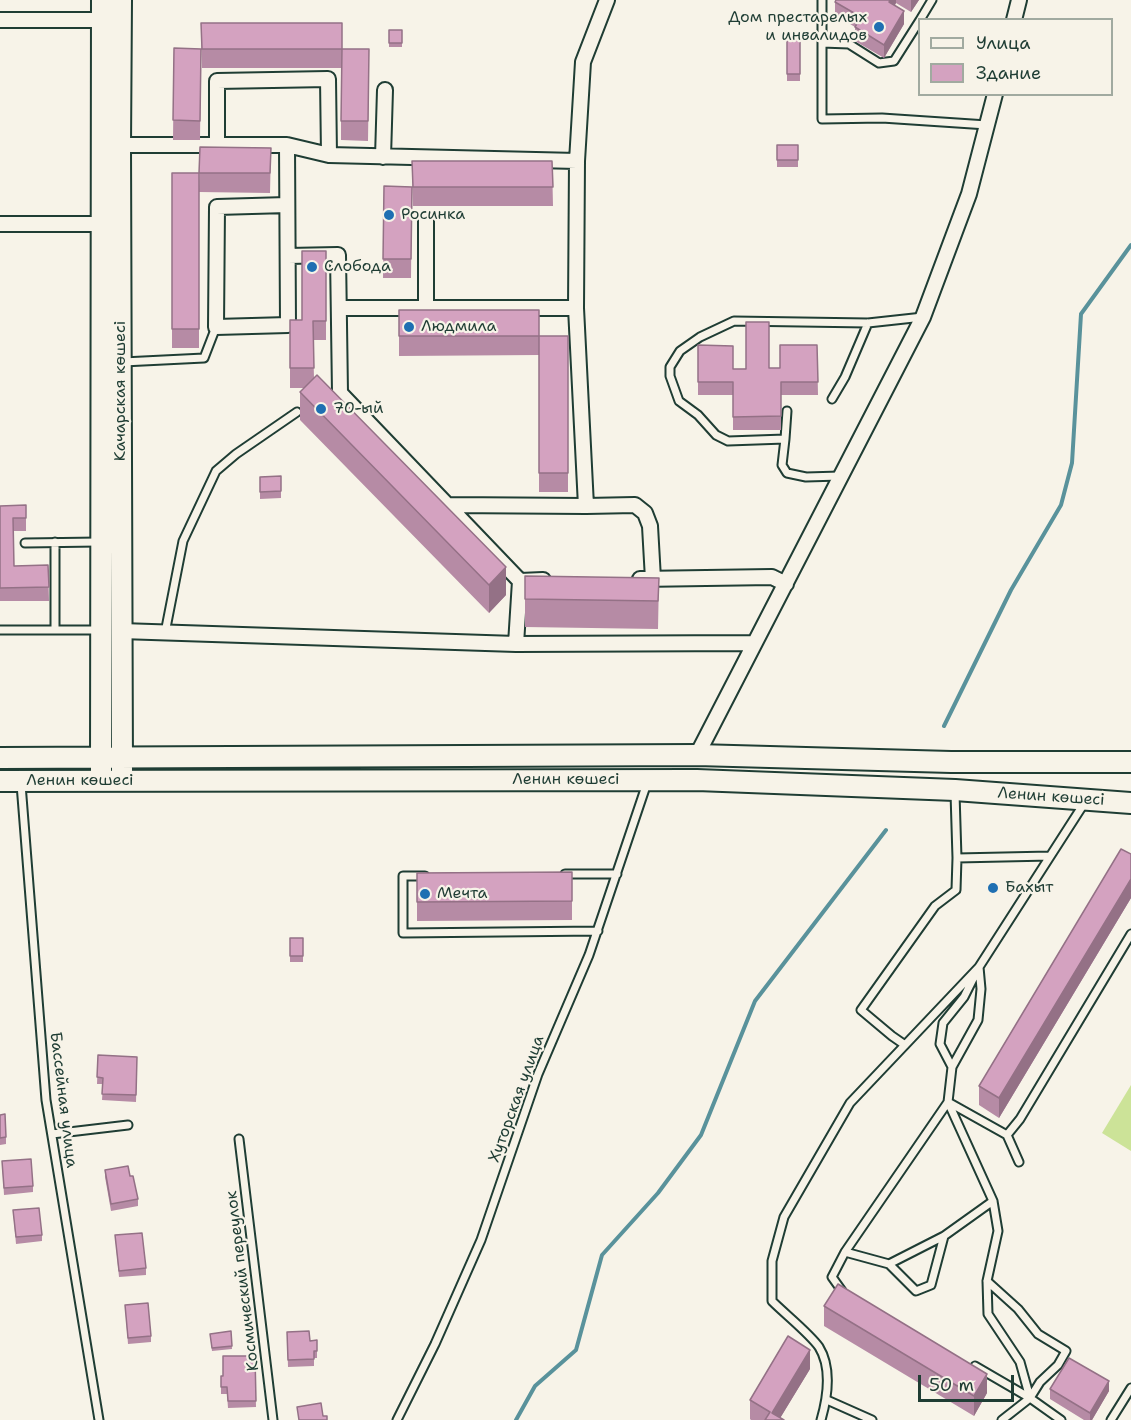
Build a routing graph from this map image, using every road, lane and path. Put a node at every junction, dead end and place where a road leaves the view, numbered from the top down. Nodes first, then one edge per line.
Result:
1 (102, 0) edge
2 (121, 0) edge
3 (607, 0) edge
4 (822, 0) edge
5 (932, 0) edge
6 (1019, 0) edge
7 (921, 18) edge
8 (1014, 18) edge
9 (0, 20) edge
10 (111, 20) junction
11 (918, 23) edge
12 (822, 43) junction
13 (385, 90) dead end
14 (994, 96) edge
15 (987, 125) junction
16 (120, 145) junction
17 (217, 145) junction
18 (287, 145) junction
19 (329, 155) junction
20 (384, 157) junction
21 (577, 161) junction
22 (287, 205) junction
23 (426, 219) dead end
24 (101, 224) junction
25 (0, 225) edge
26 (288, 256) junction
27 (426, 307) junction
28 (339, 308) junction
29 (576, 308) junction
30 (922, 317) junction
31 (868, 323) junction
32 (216, 327) junction
33 (120, 362) junction
34 (832, 399) dead end
35 (788, 411) dead end
36 (297, 412) dead end
37 (785, 439) junction
38 (840, 476) junction
39 (448, 505) junction
40 (586, 506) junction
41 (55, 542) junction
42 (101, 542) junction
43 (25, 543) dead end
44 (631, 579) edge
45 (653, 579) junction
46 (554, 580) edge
47 (520, 581) junction
48 (786, 584) junction
49 (0, 630) edge
50 (55, 630) junction
51 (101, 630) junction
52 (121, 631) junction
53 (165, 633) junction
54 (754, 643) junction
55 (516, 644) junction
56 (697, 755) junction
57 (0, 758) edge
58 (102, 758) junction
59 (122, 758) junction
60 (1131, 762) edge
61 (648, 780) junction
62 (0, 781) edge
63 (21, 781) junction
64 (101, 781) junction
65 (122, 782) junction
66 (955, 790) junction
67 (1087, 800) junction
68 (1131, 803) edge
69 (1050, 856) junction
70 (957, 858) junction
71 (617, 873) junction
72 (557, 874) edge
73 (439, 876) edge
74 (598, 931) junction
75 (1131, 934) edge
76 (979, 967) junction
77 (904, 1045) junction
78 (952, 1066) junction
79 (948, 1102) junction
80 (128, 1125) dead end
81 (52, 1134) junction
82 (1006, 1135) junction
83 (239, 1139) dead end
84 (1019, 1162) dead end
85 (993, 1201) junction
86 (944, 1236) junction
87 (845, 1252) junction
88 (888, 1264) junction
89 (987, 1281) junction
90 (853, 1297) edge
91 (968, 1362) edge
92 (1131, 1388) edge
93 (1030, 1398) junction
94 (827, 1400) junction
95 (99, 1420) edge
96 (273, 1420) edge
97 (397, 1420) edge
98 (821, 1420) edge
99 (872, 1420) edge
100 (1002, 1420) edge
101 (1061, 1420) edge
102 (1111, 1420) edge

1 - 10 main road, Качарская көшесі
2 - 10 main road, Качарская көшесі
3 - 21 street
4 - 12 lane
5 - 7 lane
6 - 8 street
9 - 10 street
10 - 16 main road, Качарская көшесі
10 - 24 main road, Качарская көшесі
11 - 12 lane
12 - 15 lane
13 - 20 street
14 - 15 street
15 - 30 street
16 - 17 street
16 - 33 main road, Качарская көшесі
17 - 18 street
17 - 19 street
18 - 19 street
18 - 22 street
19 - 20 street
20 - 21 street
21 - 29 street
22 - 26 street
22 - 32 street
23 - 27 street
24 - 25 street
24 - 42 main road, Качарская көшесі
26 - 28 street
26 - 32 street
27 - 28 street
27 - 29 street
28 - 39 street
29 - 40 street
30 - 31 lane
30 - 38 street
31 - 34 lane
31 - 37 lane
32 - 33 lane
33 - 52 main road, Качарская көшесі
35 - 37 lane
36 - 53 lane
37 - 38 lane
38 - 48 street
39 - 40 street
39 - 47 street
40 - 45 street
41 - 42 lane
41 - 43 lane
41 - 50 lane
42 - 51 main road, Качарская көшесі
44 - 45 street
45 - 48 street
46 - 47 street
47 - 55 street
48 - 54 street
49 - 50 lane
50 - 51 lane
51 - 52 lane
51 - 58 main road, Качарская көшесі
52 - 53 street
52 - 59 main road, Качарская көшесі
53 - 55 street
54 - 55 street
54 - 56 street
56 - 59 main road, Ленин көшесі
56 - 60 main road, Ленин көшесі
57 - 58 main road, Ленин көшесі
58 - 59 main road, Ленин көшесі
58 - 64 main road, Качарская көшесі
59 - 65 main road, Качарская көшесі
61 - 65 main road, Ленин көшесі
61 - 66 main road, Ленин көшесі
61 - 71 lane, Хуторская улица
62 - 63 main road, Ленин көшесі
63 - 64 main road, Ленин көшесі
63 - 81 lane, Бассейная улица
64 - 65 main road, Ленин көшесі
66 - 67 main road, Ленин көшесі
66 - 70 lane
67 - 68 main road, Ленин көшесі
67 - 69 lane
69 - 70 lane
69 - 76 lane
70 - 77 lane
71 - 72 lane
71 - 74 lane, Хуторская улица
73 - 74 lane
74 - 97 lane, Хуторская улица
75 - 82 lane
76 - 77 lane
76 - 78 lane
76 - 78 lane
77 - 94 lane
78 - 79 lane
79 - 82 lane
79 - 85 lane
79 - 87 lane
80 - 81 lane
81 - 95 lane, Бассейная улица
82 - 84 lane
83 - 96 lane, Космический переулок
85 - 86 lane
85 - 89 lane
86 - 88 lane
86 - 88 lane
87 - 88 lane
87 - 90 lane
89 - 93 lane
89 - 93 lane
91 - 93 lane
92 - 102 lane
93 - 100 lane
93 - 101 lane
94 - 98 lane
94 - 99 lane

